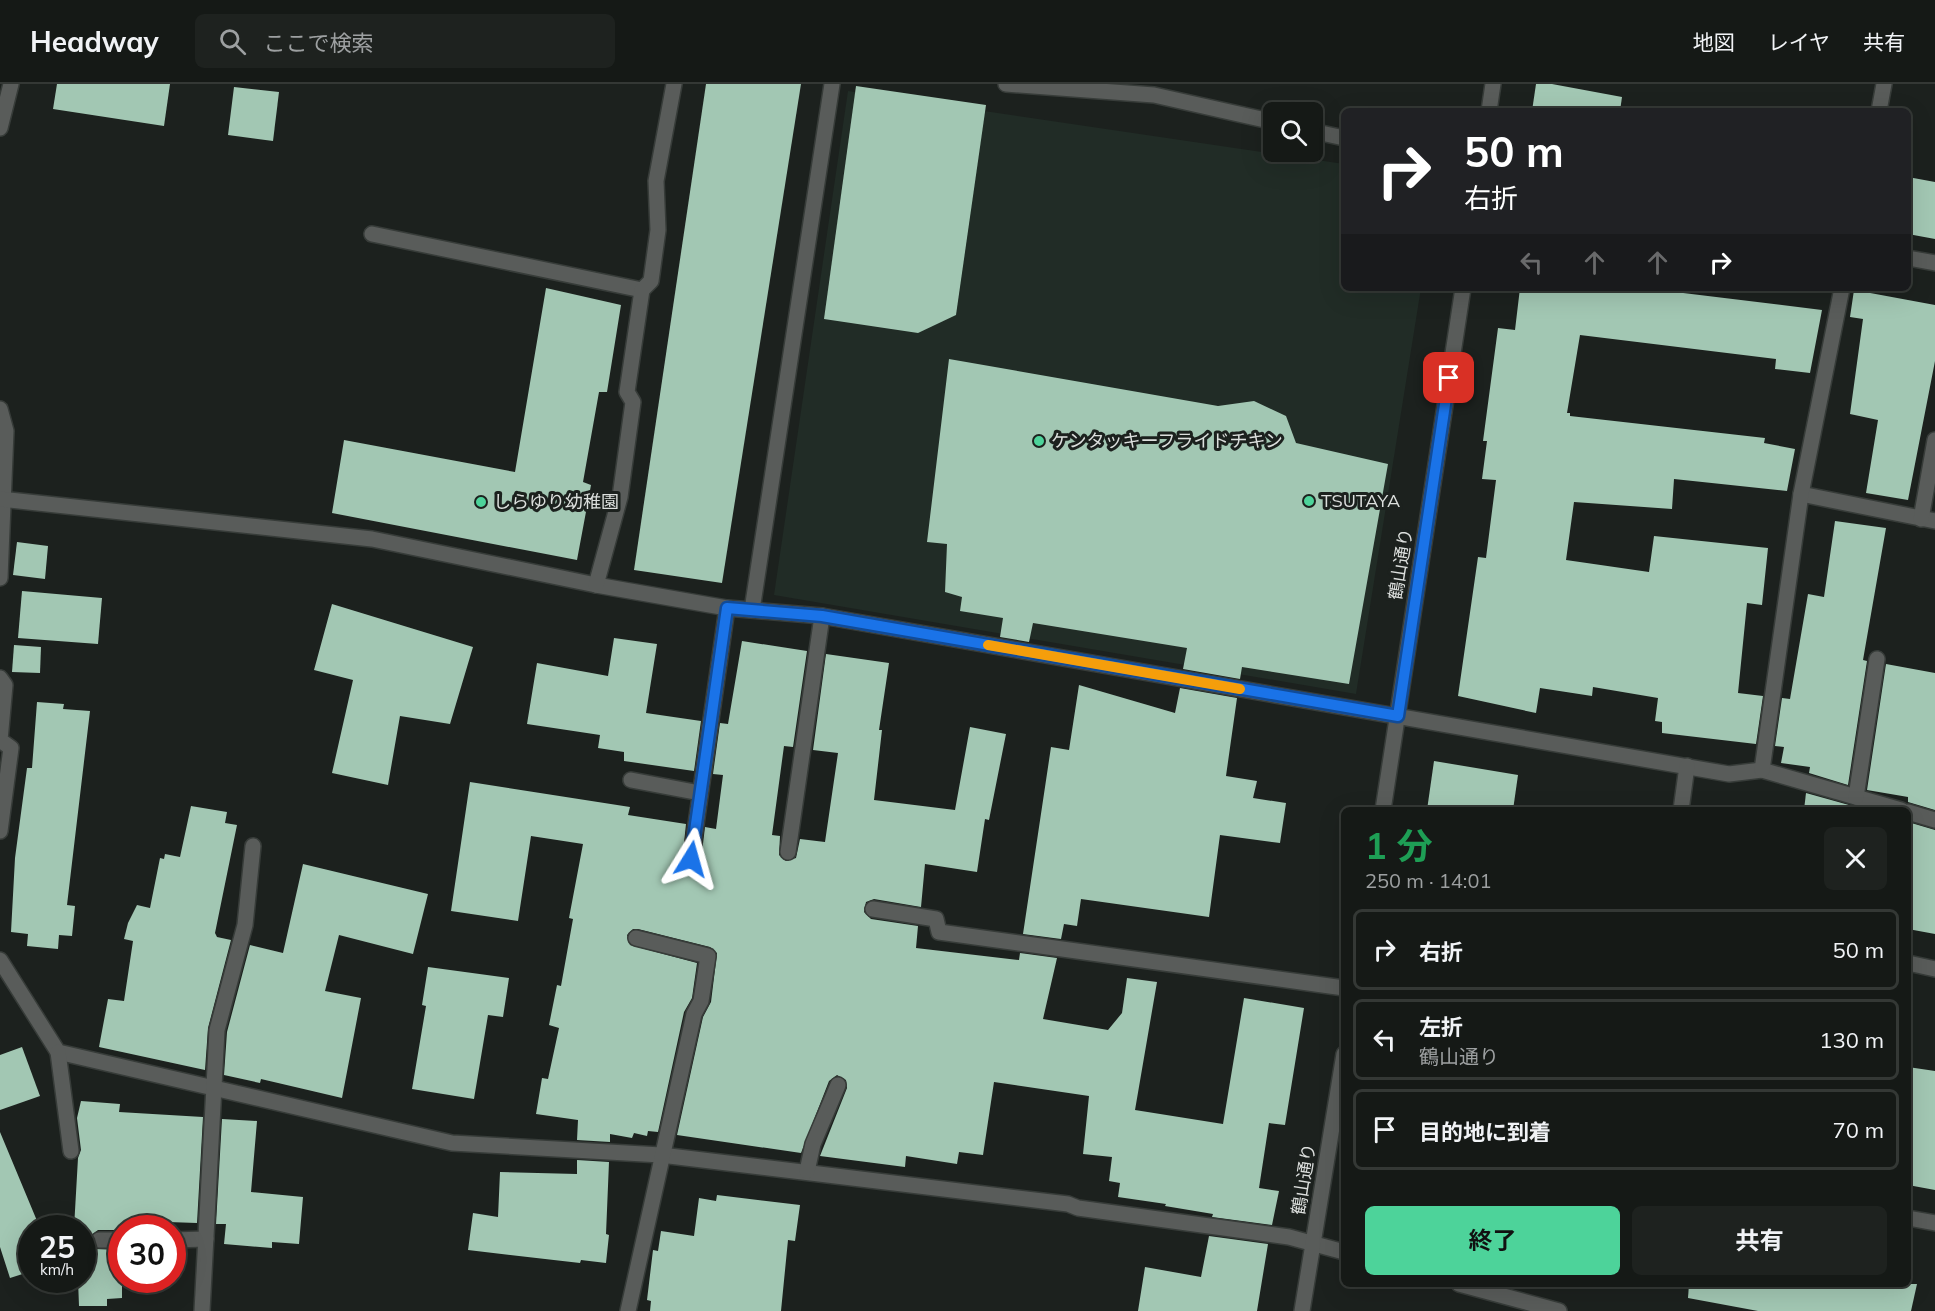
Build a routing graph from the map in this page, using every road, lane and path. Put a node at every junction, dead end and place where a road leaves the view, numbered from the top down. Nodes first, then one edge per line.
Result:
1 (11, 84) edge
2 (674, 84) edge
3 (832, 84) edge
4 (1006, 84) edge
5 (1493, 84) edge
6 (1884, 84) edge
7 (1489, 108) edge
8 (1879, 108) edge
9 (1263, 120) edge
10 (0, 128) edge
11 (1323, 133) edge
12 (1341, 137) edge
13 (372, 234) dead end
14 (1911, 259) edge
15 (1935, 263) edge
16 (642, 290) junction
17 (1463, 291) edge
18 (1841, 291) edge
19 (0, 409) edge
20 (1935, 440) edge
21 (1801, 494) junction
22 (2, 499) edge
23 (1928, 520) edge
24 (0, 578) edge
25 (596, 585) junction
26 (727, 608) junction
27 (752, 610) junction
28 (822, 616) junction
29 (1877, 659) dead end
30 (0, 678) edge
31 (1398, 716) junction
32 (1687, 766) junction
33 (1762, 770) junction
34 (631, 780) dead end
35 (700, 793) junction
36 (1856, 798) junction
37 (1383, 807) edge
38 (1680, 807) edge
39 (1890, 807) edge
40 (1911, 813) edge
41 (1935, 820) edge
42 (0, 831) edge
43 (253, 846) dead end
44 (788, 852) dead end
45 (691, 859) dead end
46 (873, 909) dead end
47 (636, 938) dead end
48 (0, 960) edge
49 (1911, 964) edge
50 (1935, 969) edge
51 (1341, 988) edge
52 (58, 1052) junction
53 (1341, 1072) edge
54 (838, 1085) dead end
55 (214, 1089) junction
56 (71, 1151) dead end
57 (661, 1155) junction
58 (807, 1171) junction
59 (1911, 1219) edge
60 (1935, 1223) edge
61 (206, 1239) junction
62 (99, 1240) dead end
63 (108, 1240) edge
64 (186, 1240) edge
65 (1313, 1244) junction
66 (1341, 1251) edge
67 (1470, 1287) edge
68 (1551, 1310) edge
69 (202, 1311) edge
70 (628, 1311) edge
71 (1302, 1311) edge

1 - 10 street
2 - 16 street
3 - 27 street
4 - 9 street
5 - 7 street
6 - 8 street
11 - 12 street
13 - 16 street
14 - 15 street
16 - 25 street
17 - 31 street, 鶴山通り
18 - 21 street
19 - 22 street
20 - 23 street
21 - 23 street
21 - 33 street
22 - 24 street
22 - 25 street
25 - 26 street
26 - 27 street
26 - 35 street
27 - 28 street
28 - 31 street
28 - 44 street
29 - 36 street
30 - 42 street
31 - 32 street
31 - 37 street, 鶴山通り
32 - 33 street
32 - 38 street
33 - 36 street
34 - 35 street
35 - 45 street
36 - 39 street
40 - 41 street
43 - 55 street
46 - 51 street
47 - 57 street
48 - 52 street
49 - 50 street
52 - 55 street
52 - 56 street
53 - 65 street, 鶴山通り
54 - 58 street
55 - 57 street
55 - 61 street
57 - 58 street
57 - 70 street
58 - 65 street
59 - 60 street
61 - 64 street
61 - 69 street
62 - 63 street
65 - 66 street
65 - 71 street, 鶴山通り
67 - 68 street

